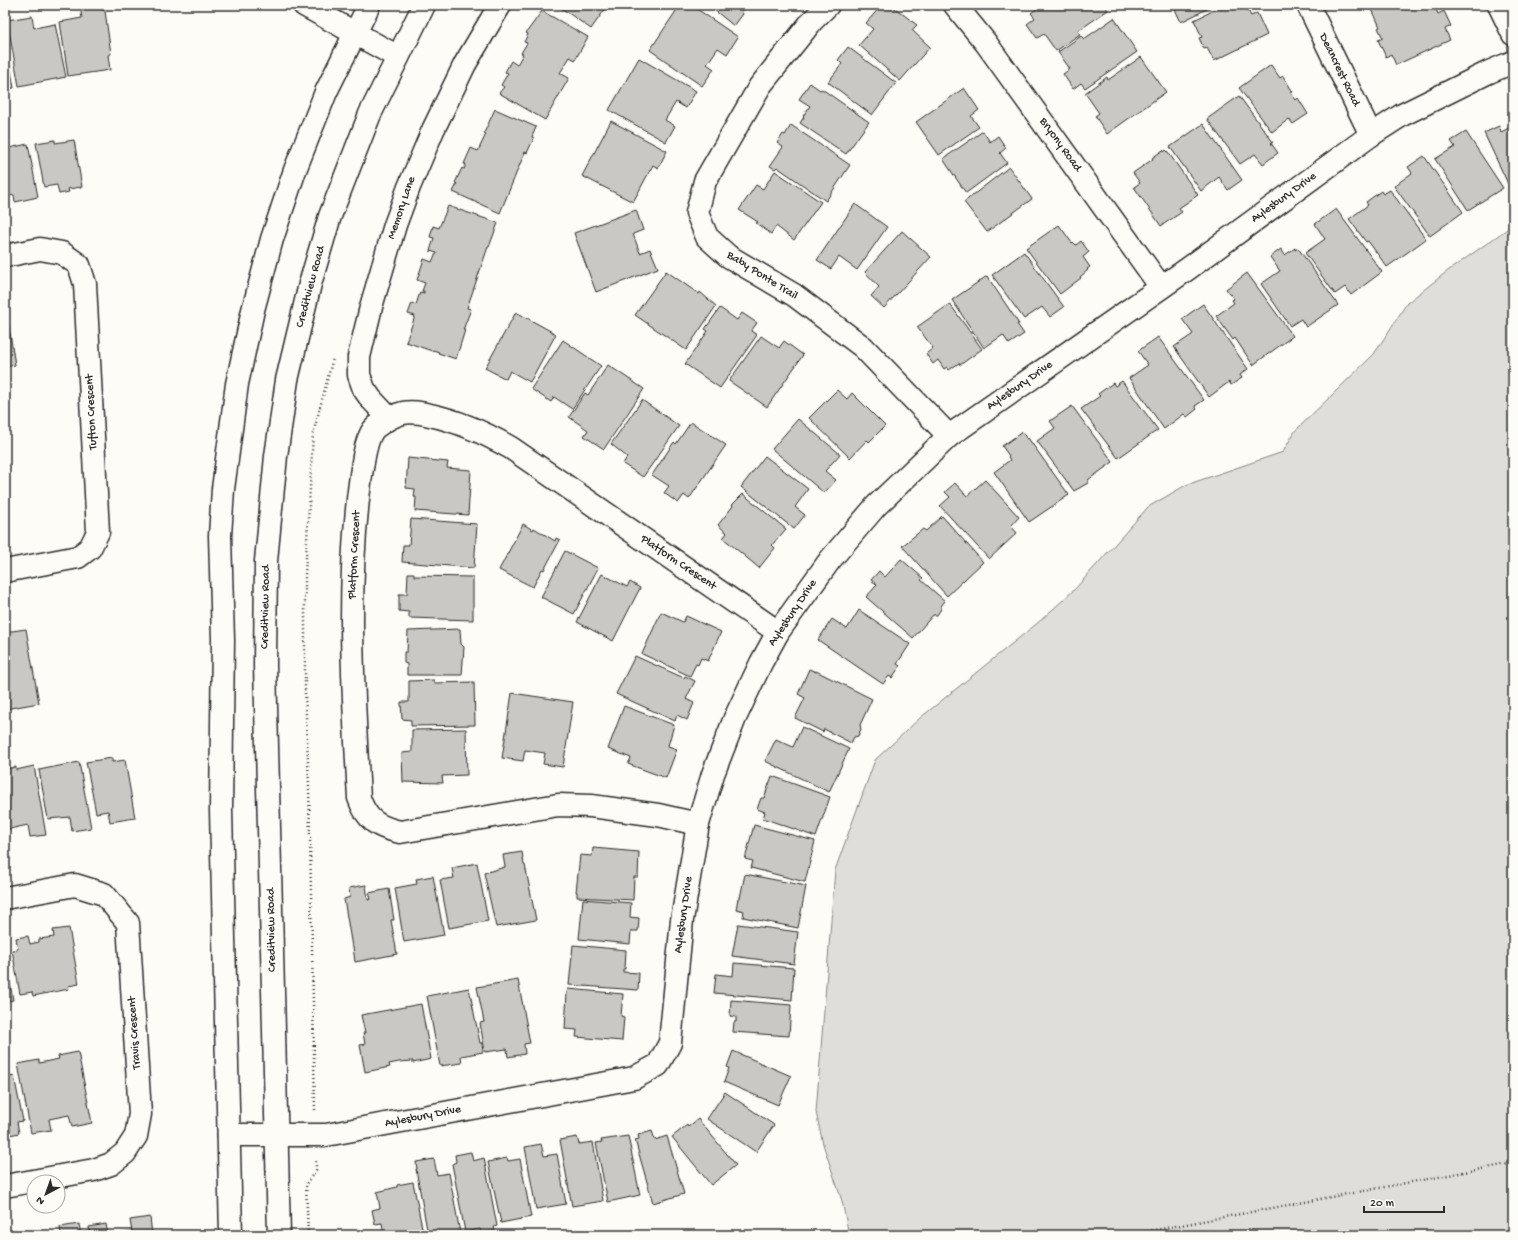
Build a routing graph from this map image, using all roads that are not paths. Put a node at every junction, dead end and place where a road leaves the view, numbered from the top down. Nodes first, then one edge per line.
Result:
1 (304, 5) edge
2 (369, 5) edge
3 (424, 5) edge
4 (500, 5) edge
5 (828, 5) edge
6 (955, 5) edge
7 (1308, 5) edge
8 (1499, 5) edge
9 (355, 33) junction
10 (1513, 34) edge
11 (398, 57) junction
12 (1513, 62) edge
13 (1371, 135) junction
14 (5, 256) edge
15 (1162, 287) junction
16 (389, 418) junction
17 (949, 436) junction
18 (5, 571) edge
19 (778, 632) junction
20 (698, 824) junction
21 (5, 898) edge
22 (229, 1135) junction
23 (277, 1135) junction
24 (5, 1186) edge
25 (232, 1235) edge
26 (280, 1235) edge

1 - 9 street
2 - 9 street
3 - 11 street, Creditview Road
4 - 16 street, Memory Lane
5 - 17 street, Baby Ponte Trail
6 - 15 street, Bryony Road
7 - 13 street, Deancrest Road
8 - 10 street
9 - 11 street
9 - 22 street
11 - 23 street, Creditview Road
12 - 13 street, Aylesbury Drive
13 - 15 street, Aylesbury Drive
14 - 18 street, Tufton Crescent
15 - 17 street, Aylesbury Drive
16 - 19 street, Platform Crescent
16 - 20 street, Platform Crescent
17 - 19 street, Aylesbury Drive
19 - 20 street, Aylesbury Drive
20 - 23 street, Aylesbury Drive
21 - 24 street, Travis Crescent
22 - 23 street, Aylesbury Drive
22 - 25 street
23 - 26 street, Creditview Road

